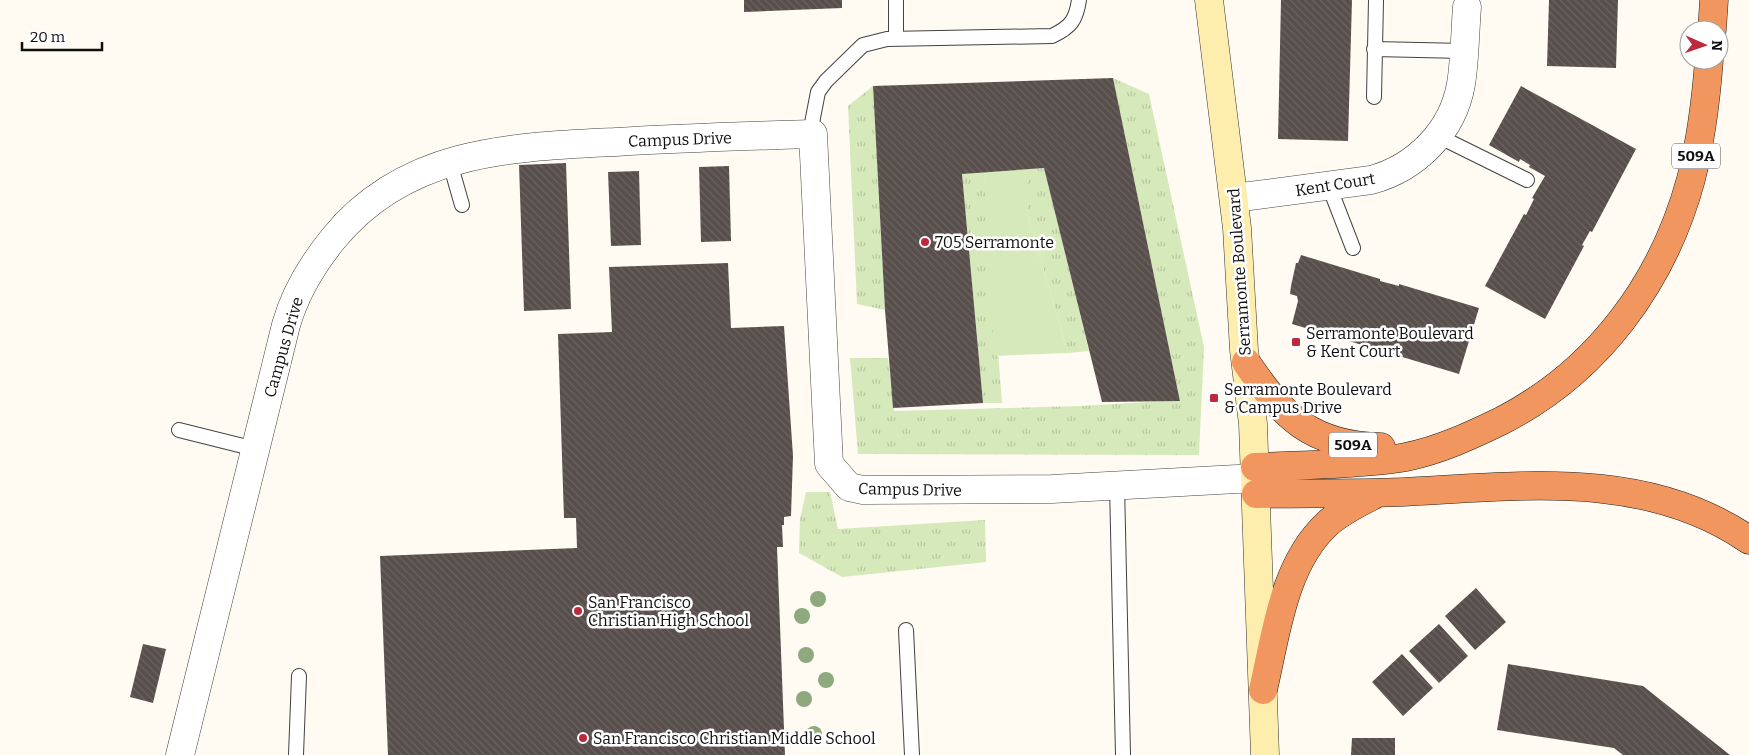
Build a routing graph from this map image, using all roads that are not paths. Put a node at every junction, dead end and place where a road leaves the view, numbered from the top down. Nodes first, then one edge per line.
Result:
1 (896, 0) edge
2 (1079, 0) edge
3 (1209, 0) edge
4 (1376, 0) edge
5 (1714, 0) edge
6 (1466, 7) dead end
7 (1713, 20) edge
8 (896, 38) junction
9 (1374, 49) junction
10 (1464, 51) junction
11 (1708, 70) edge
12 (1374, 97) dead end
13 (812, 134) junction
14 (1438, 136) junction
15 (450, 163) junction
16 (1527, 180) dead end
17 (1329, 186) junction
18 (1234, 198) junction
19 (462, 205) dead end
20 (1354, 248) dead end
21 (1246, 362) junction
22 (1491, 426) junction
23 (179, 430) dead end
24 (255, 449) junction
25 (1256, 479) junction
26 (1117, 485) junction
27 (1379, 493) junction
28 (1749, 540) edge
29 (906, 630) dead end
30 (299, 676) dead end
31 (1263, 690) junction
32 (181, 750) edge
33 (296, 755) edge
34 (912, 755) edge
35 (1123, 755) edge
36 (1265, 755) edge

1 - 8 lane
2 - 8 lane
3 - 18 street, Serramonte Boulevard
4 - 9 lane
5 - 7 highway
6 - 10 street, Kent Court
8 - 13 lane
9 - 10 lane
9 - 12 lane
10 - 14 street, Kent Court
11 - 22 highway, 509A
13 - 15 street, Campus Drive
13 - 26 street, Campus Drive
14 - 16 lane
14 - 17 street, Kent Court
15 - 19 lane
15 - 24 street, Campus Drive
17 - 18 street, Kent Court
17 - 20 lane
18 - 21 street, Serramonte Boulevard
21 - 22 highway, 509A
21 - 25 street, Serramonte Boulevard
22 - 25 highway, 509A
23 - 24 lane
24 - 32 street, Campus Drive
25 - 26 street, Campus Drive
25 - 27 highway
25 - 31 street, Serramonte Boulevard
26 - 35 lane
27 - 28 highway
27 - 31 highway
29 - 34 lane
30 - 33 lane
31 - 36 street, Serramonte Boulevard

